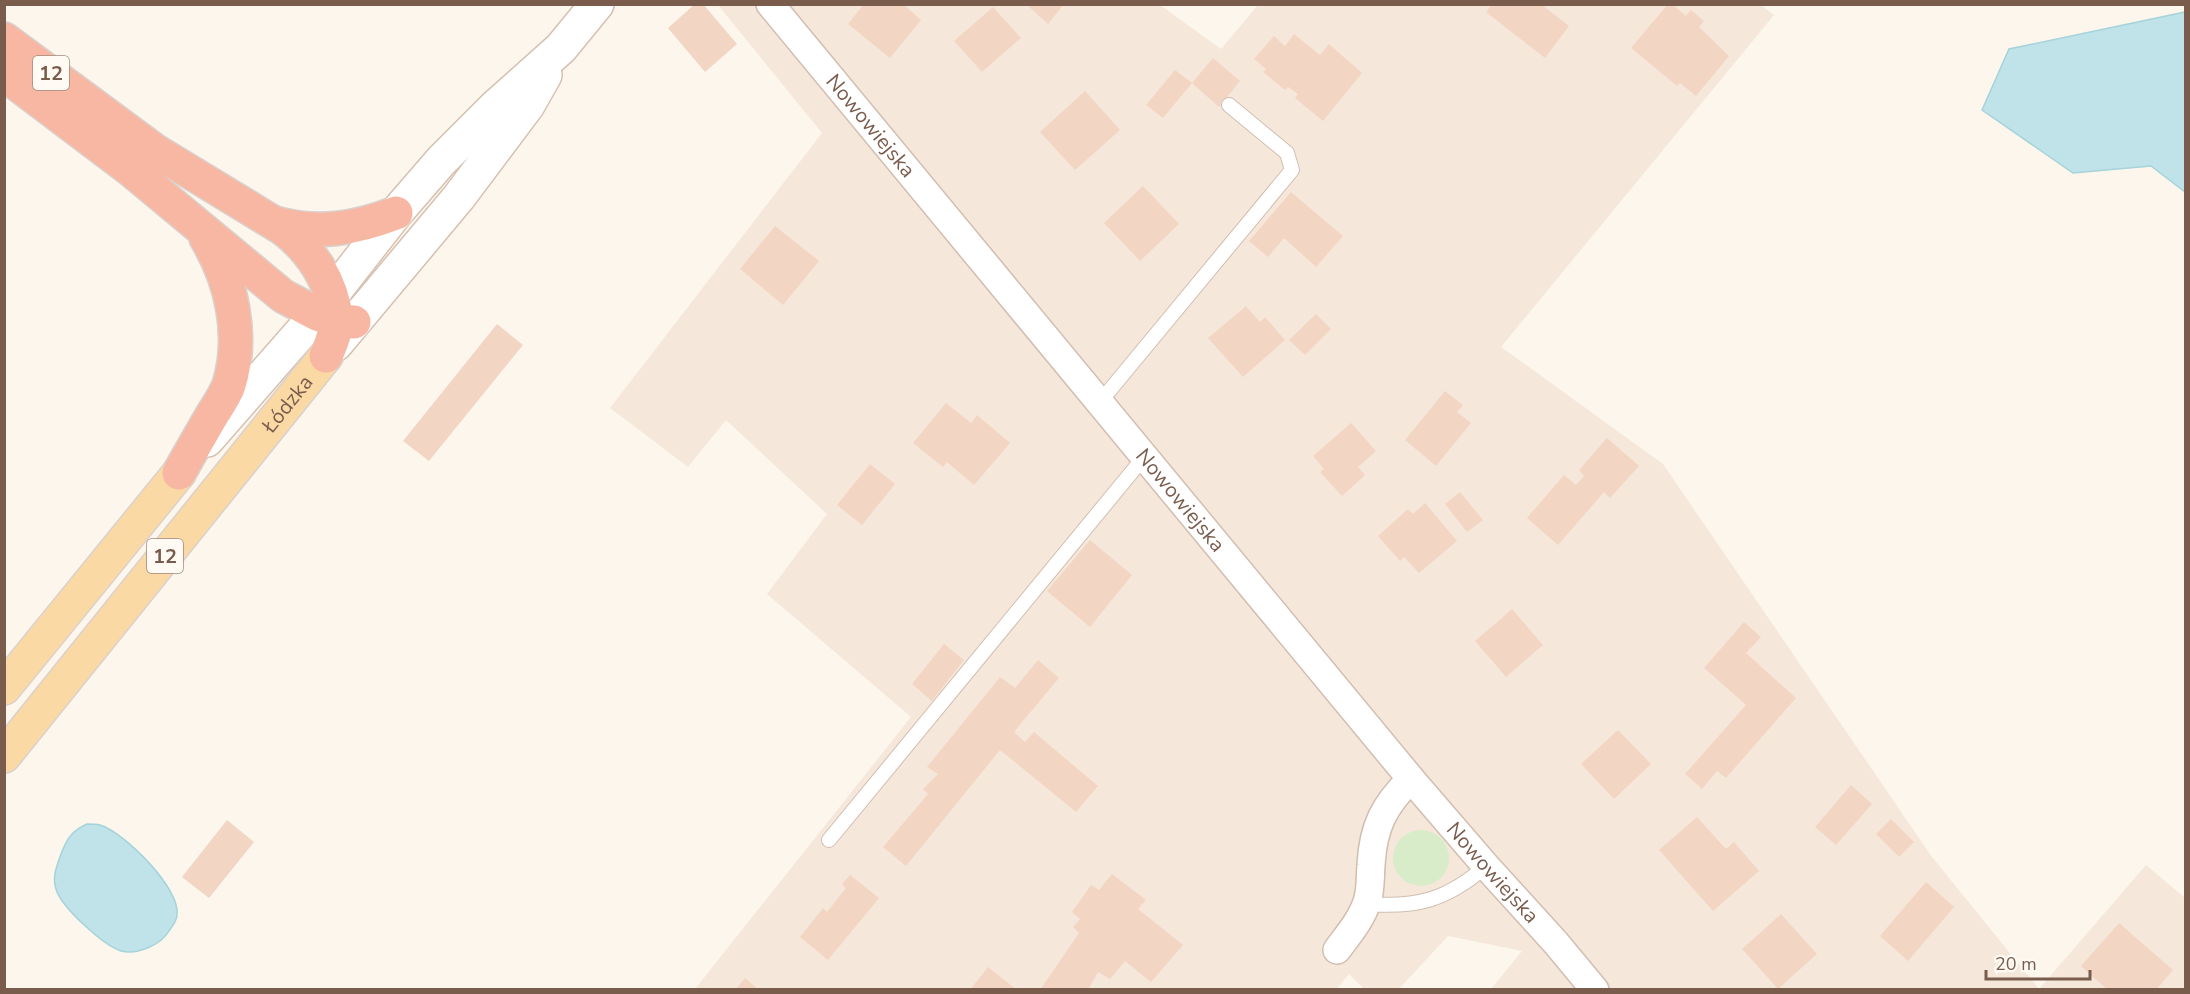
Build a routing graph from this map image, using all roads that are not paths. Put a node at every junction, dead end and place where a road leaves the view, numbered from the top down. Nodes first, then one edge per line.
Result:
1 (597, 4) edge
2 (770, 4) edge
3 (4, 39) edge
4 (561, 48) junction
5 (4, 74) edge
6 (1229, 105) dead end
7 (396, 213) junction
8 (270, 221) junction
9 (194, 222) junction
10 (335, 313) junction
11 (327, 356) joint
12 (1100, 402) junction
13 (1145, 456) junction
14 (178, 473) junction
15 (4, 688) edge
16 (4, 756) edge
17 (1411, 779) junction
18 (829, 840) dead end
19 (1486, 866) junction
20 (1366, 904) junction
21 (1337, 950) dead end
22 (1595, 990) edge

1 - 4 main road, Łódzka
2 - 12 street, Nowowiejska
3 - 8 highway, 12
4 - 7 main road, Łódzka
4 - 10 main road, Łódzka
5 - 9 highway, 12
6 - 12 lane
7 - 8 highway
7 - 10 main road, Łódzka
8 - 10 highway, 12
9 - 10 highway
9 - 14 highway, 12
10 - 11 highway, 12
10 - 14 main road, Łódzka / 12
11 - 16 main road, Łódzka / 12
12 - 13 street, Nowowiejska
13 - 17 street, Nowowiejska
13 - 18 lane
14 - 15 main road, Łódzka / 12
17 - 19 street, Nowowiejska
17 - 20 street
19 - 20 lane
19 - 22 street, Nowowiejska
20 - 21 street

